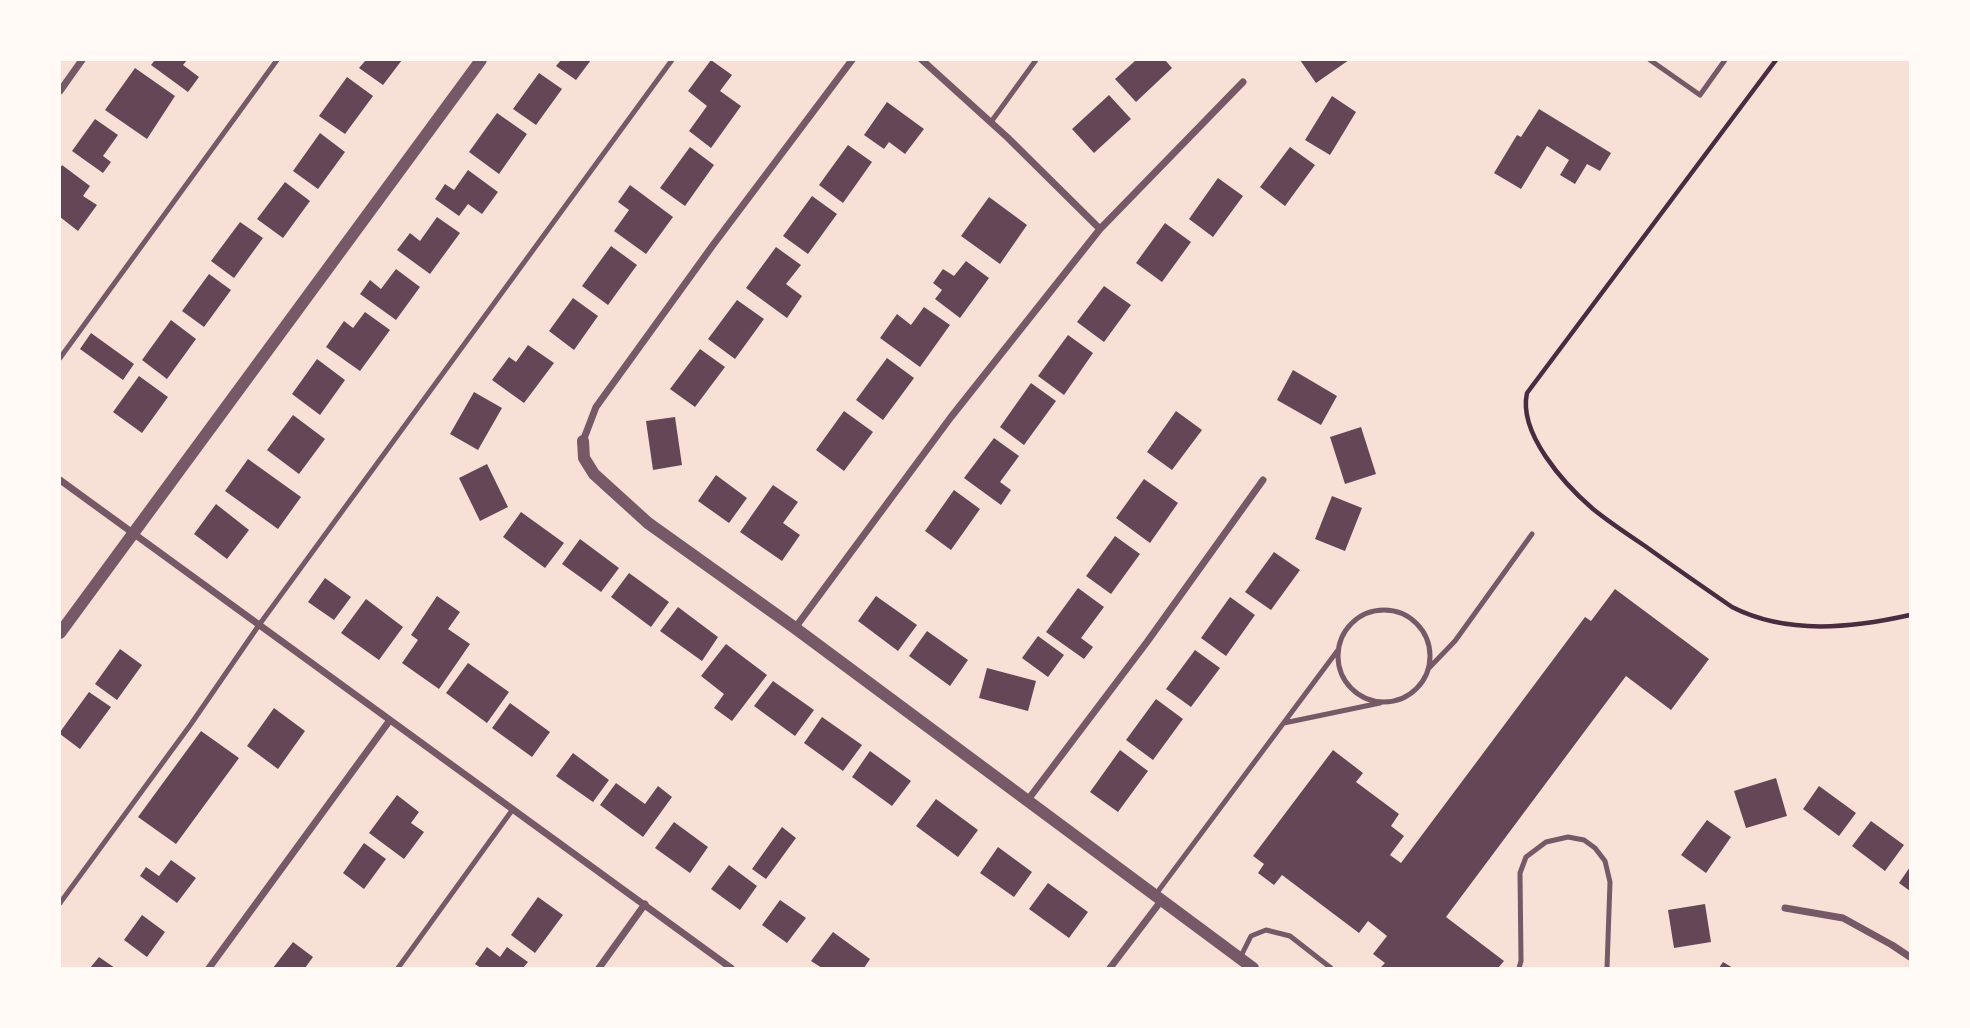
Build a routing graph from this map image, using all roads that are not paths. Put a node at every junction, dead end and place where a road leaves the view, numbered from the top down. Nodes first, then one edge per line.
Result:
1 (82, 60) edge
2 (277, 60) edge
3 (481, 60) edge
4 (672, 60) edge
5 (852, 60) edge
6 (922, 60) edge
7 (1036, 60) edge
8 (1650, 60) edge
9 (1725, 60) edge
10 (1660, 62) edge
11 (1243, 82) dead end
12 (60, 91) edge
13 (991, 122) junction
14 (1100, 229) junction
15 (60, 358) edge
16 (583, 441) joint
17 (60, 480) edge
18 (1263, 480) dead end
19 (132, 532) junction
20 (1532, 534) dead end
21 (260, 625) junction
22 (795, 628) junction
23 (60, 633) edge
24 (1338, 650) junction
25 (1429, 668) junction
26 (1383, 702) junction
27 (390, 720) junction
28 (1284, 723) junction
29 (1026, 801) junction
30 (513, 809) junction
31 (1158, 899) junction
32 (60, 903) edge
33 (645, 904) junction
34 (1785, 908) dead end
35 (1910, 957) edge
36 (1240, 959) junction
37 (209, 968) edge
38 (398, 968) edge
39 (599, 968) edge
40 (731, 968) edge
41 (1110, 968) edge
42 (1253, 968) edge
43 (1331, 968) edge
44 (1519, 968) edge
45 (1607, 968) edge

1 - 12 street
2 - 15 lane
3 - 19 street
4 - 21 lane
5 - 16 street
6 - 13 street
7 - 13 lane
8 - 10 lane
9 - 10 lane
11 - 14 street
13 - 14 street
14 - 22 street
16 - 22 street
17 - 19 street
18 - 29 street
19 - 21 street
19 - 23 street
20 - 25 lane
21 - 27 street
21 - 32 lane
22 - 29 street
24 - 25 lane
24 - 26 lane
24 - 28 lane
25 - 26 lane
26 - 28 lane
27 - 30 street
27 - 37 street
28 - 31 lane
29 - 31 street
30 - 33 street
30 - 38 lane
31 - 36 street
31 - 41 street
33 - 39 street
33 - 40 street
34 - 35 street
36 - 42 street
36 - 43 lane
44 - 45 lane

